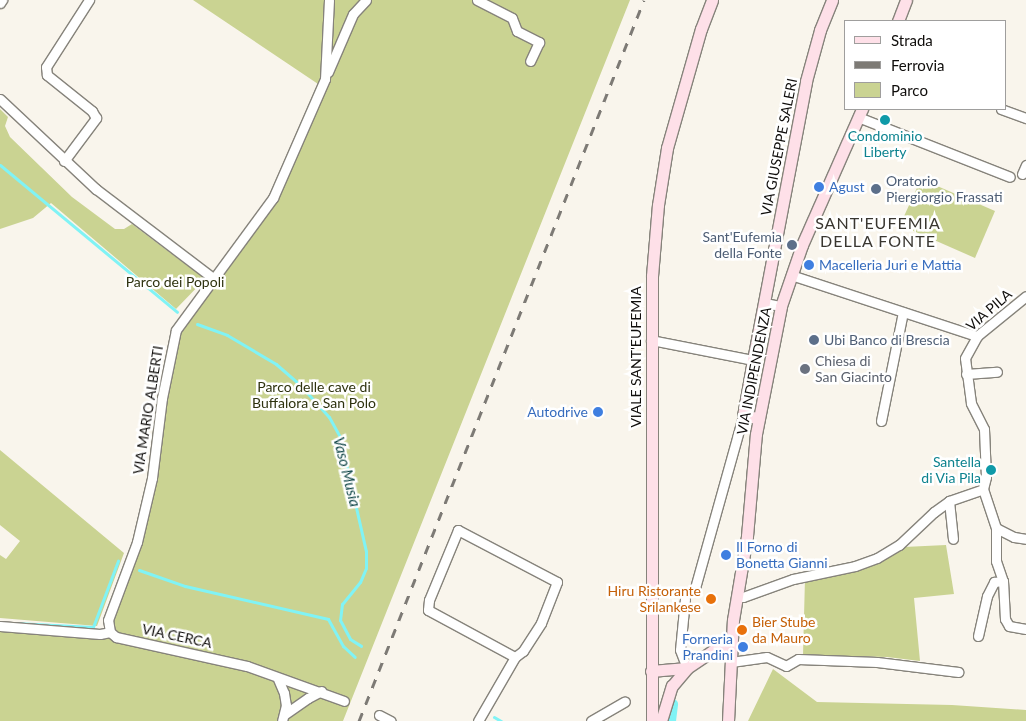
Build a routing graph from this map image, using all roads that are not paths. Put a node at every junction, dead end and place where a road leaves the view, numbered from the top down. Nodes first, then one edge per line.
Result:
1 (89, 0) edge
2 (329, 0) edge
3 (366, 0) edge
4 (476, 0) edge
5 (712, 0) edge
6 (832, 0) edge
7 (906, 0) edge
8 (898, 20) edge
9 (530, 61) dead end
10 (325, 79) junction
11 (0, 99) edge
12 (1004, 110) edge
13 (860, 113) edge
14 (1026, 118) edge
15 (64, 161) junction
16 (1026, 165) edge
17 (1022, 174) dead end
18 (1010, 177) dead end
19 (791, 275) junction
20 (214, 279) junction
21 (1026, 296) edge
22 (765, 303) junction
23 (781, 306) junction
24 (903, 312) junction
25 (977, 336) junction
26 (651, 340) junction
27 (753, 360) junction
28 (997, 372) dead end
29 (966, 374) junction
30 (743, 416) junction
31 (759, 418) junction
32 (880, 422) dead end
33 (983, 488) junction
34 (949, 501) junction
35 (996, 528) junction
36 (953, 539) dead end
37 (1026, 539) edge
38 (1003, 581) junction
39 (695, 588) dead end
40 (737, 596) junction
41 (685, 599) dead end
42 (0, 626) edge
43 (1026, 628) edge
44 (110, 632) junction
45 (978, 636) dead end
46 (732, 645) junction
47 (515, 658) junction
48 (731, 662) junction
49 (687, 668) junction
50 (651, 671) junction
51 (958, 672) dead end
52 (278, 678) junction
53 (322, 691) junction
54 (344, 701) dead end
55 (625, 701) dead end
56 (379, 715) dead end
57 (283, 718) edge
58 (391, 721) edge
59 (478, 721) edge
60 (591, 721) edge
61 (652, 721) edge
62 (661, 721) edge
63 (728, 721) edge

1 - 15 street
2 - 10 street, VIA MARIO ALBERTI
3 - 10 street, VIA MARIO ALBERTI
4 - 9 street
5 - 26 street, VIALE SANT'EUFEMIA
6 - 22 street, VIA GIUSEPPE SALERI
7 - 8 street
10 - 20 street, VIA MARIO ALBERTI
11 - 15 street
12 - 14 street
13 - 18 street, VIA INDIPENDENZA
13 - 19 street, VIA INDIPENDENZA
15 - 20 street
16 - 17 street
19 - 23 street, VIA INDIPENDENZA
19 - 24 street
20 - 44 street, VIA MARIO ALBERTI
21 - 25 street, VIA PILA
22 - 23 street
22 - 27 street, VIA GIUSEPPE SALERI
23 - 31 street, VIA INDIPENDENZA
24 - 25 street
24 - 32 street
25 - 29 street, VIA PILA
26 - 27 street
26 - 50 street, VIALE SANT'EUFEMIA
27 - 30 street, VIA GIUSEPPE SALERI
28 - 29 street
29 - 33 street, VIA PILA
30 - 31 street
30 - 39 street, VIA GIUSEPPE SALERI
31 - 40 street, VIA INDIPENDENZA
33 - 34 street
33 - 35 street
34 - 36 street
34 - 40 street
35 - 37 street
35 - 38 street
38 - 43 street
38 - 45 street
40 - 46 street, VIA INDIPENDENZA
41 - 49 street
42 - 44 street, VIA CERCA
44 - 52 street, VIA CERCA
46 - 48 street, VIA INDIPENDENZA
46 - 49 street
47 - 47 street
47 - 59 street
48 - 51 street
48 - 63 street, VIA INDIPENDENZA
49 - 50 street
49 - 62 street
50 - 61 street, VIALE SANT'EUFEMIA
52 - 53 street, VIA CERCA
52 - 57 street
53 - 54 street, VIA CERCA
53 - 57 street
55 - 60 street
56 - 58 street

